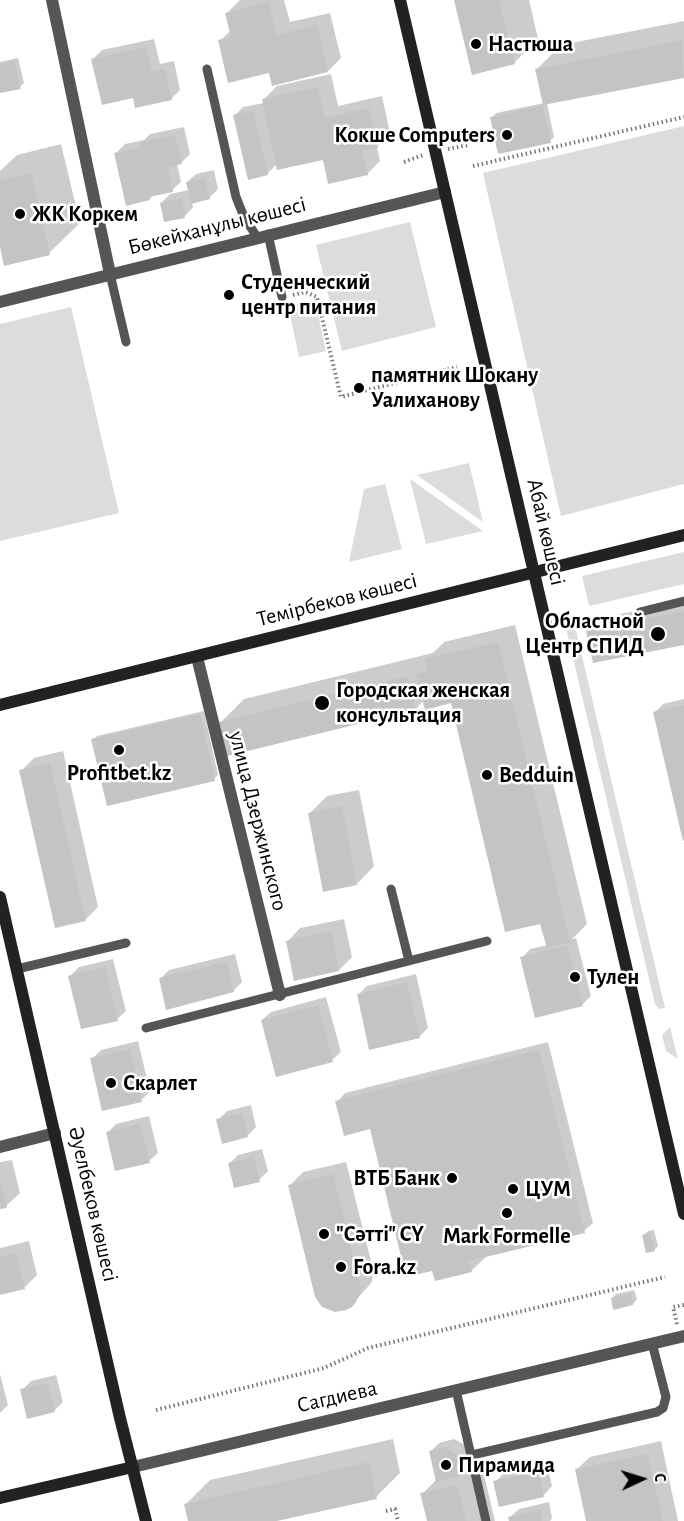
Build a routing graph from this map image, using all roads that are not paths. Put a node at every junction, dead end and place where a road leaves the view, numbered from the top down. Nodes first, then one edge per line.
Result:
1 (52, 0) edge
2 (400, 0) edge
3 (207, 69) dead end
4 (445, 192) junction
5 (262, 236) junction
6 (110, 274) junction
7 (282, 297) road end
8 (0, 302) edge
9 (126, 342) dead end
10 (684, 535) edge
11 (534, 573) junction
12 (684, 601) edge
13 (640, 612) dead end
14 (197, 657) junction
15 (0, 705) edge
16 (391, 889) dead end
17 (0, 897) edge
18 (487, 941) dead end
19 (126, 943) dead end
20 (409, 962) junction
21 (17, 969) junction
22 (280, 995) junction
23 (146, 1028) dead end
24 (55, 1133) junction
25 (0, 1148) edge
26 (684, 1214) edge
27 (684, 1336) edge
28 (652, 1343) junction
29 (456, 1390) junction
30 (472, 1455) junction
31 (133, 1467) junction
32 (0, 1498) edge
33 (146, 1521) edge
34 (486, 1521) edge

1 - 6 street
2 - 4 street, Абай көшесі
3 - 5 lane
4 - 5 street, Бөкейханұлы көшесі
4 - 11 street, Абай көшесі
5 - 6 street, Бөкейханұлы көшесі
5 - 7 lane
6 - 8 street, Бөкейханұлы көшесі
6 - 9 lane
10 - 11 street, Темірбеков көшесі
11 - 14 street, Темірбеков көшесі
11 - 26 street, Абай көшесі
12 - 13 lane
14 - 15 street, Темірбеков көшесі
14 - 22 street, улица Дзержинского
16 - 20 lane
17 - 21 street, Әуелбеков көшесі
18 - 20 lane
19 - 21 lane
20 - 22 lane
21 - 24 street, Әуелбеков көшесі
22 - 23 lane
24 - 25 street
24 - 31 street, Әуелбеков көшесі
27 - 28 street, Сагдиева
28 - 29 street, Сагдиева
28 - 30 lane
29 - 30 lane
29 - 31 street, Сагдиева
30 - 34 lane
31 - 32 street, Сагдиева
31 - 33 street, Әуелбеков көшесі

